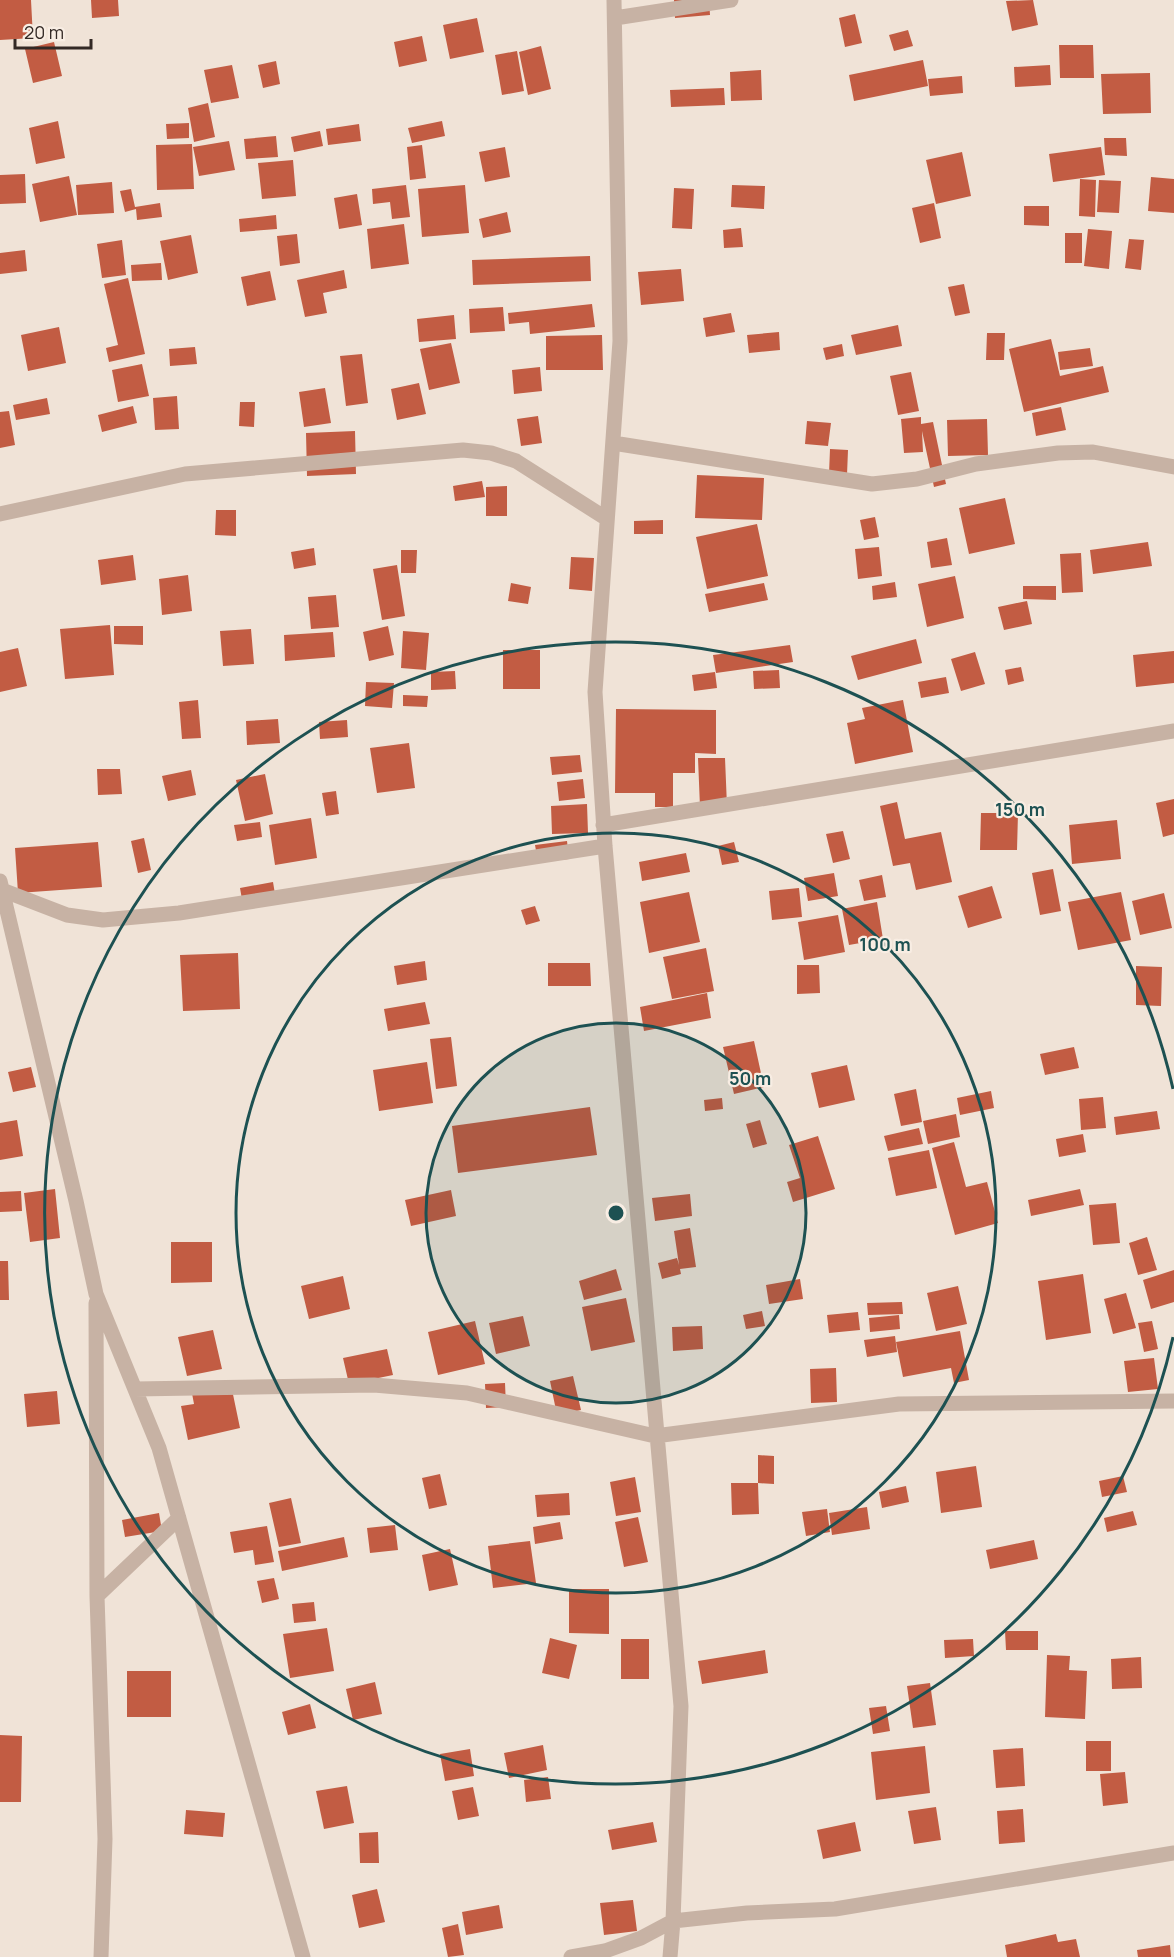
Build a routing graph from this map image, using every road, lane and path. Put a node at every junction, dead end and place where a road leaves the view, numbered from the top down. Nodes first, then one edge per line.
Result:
1 (614, 0) edge
2 (731, 0) edge
3 (615, 18) junction
4 (613, 443) junction
5 (1174, 466) edge
6 (0, 514) edge
7 (607, 519) junction
8 (1174, 731) edge
9 (603, 825) junction
10 (605, 846) junction
11 (1, 886) edge
12 (96, 1294) junction
13 (135, 1389) junction
14 (1174, 1401) edge
15 (656, 1436) junction
16 (179, 1518) junction
17 (97, 1596) junction
18 (1174, 1853) edge
19 (673, 1921) junction
20 (101, 1957) edge
21 (303, 1957) edge
22 (571, 1957) edge
23 (670, 1957) edge

1 - 3 street
2 - 3 street
3 - 4 street
4 - 5 street
4 - 7 street
6 - 7 street
7 - 9 street
8 - 9 street
9 - 10 street
10 - 11 street
10 - 15 street
11 - 12 street
12 - 13 street
12 - 17 street
13 - 15 street
13 - 16 street
14 - 15 street
15 - 19 street
16 - 17 street
16 - 21 street
17 - 20 street
18 - 19 street
19 - 22 street
19 - 23 street

